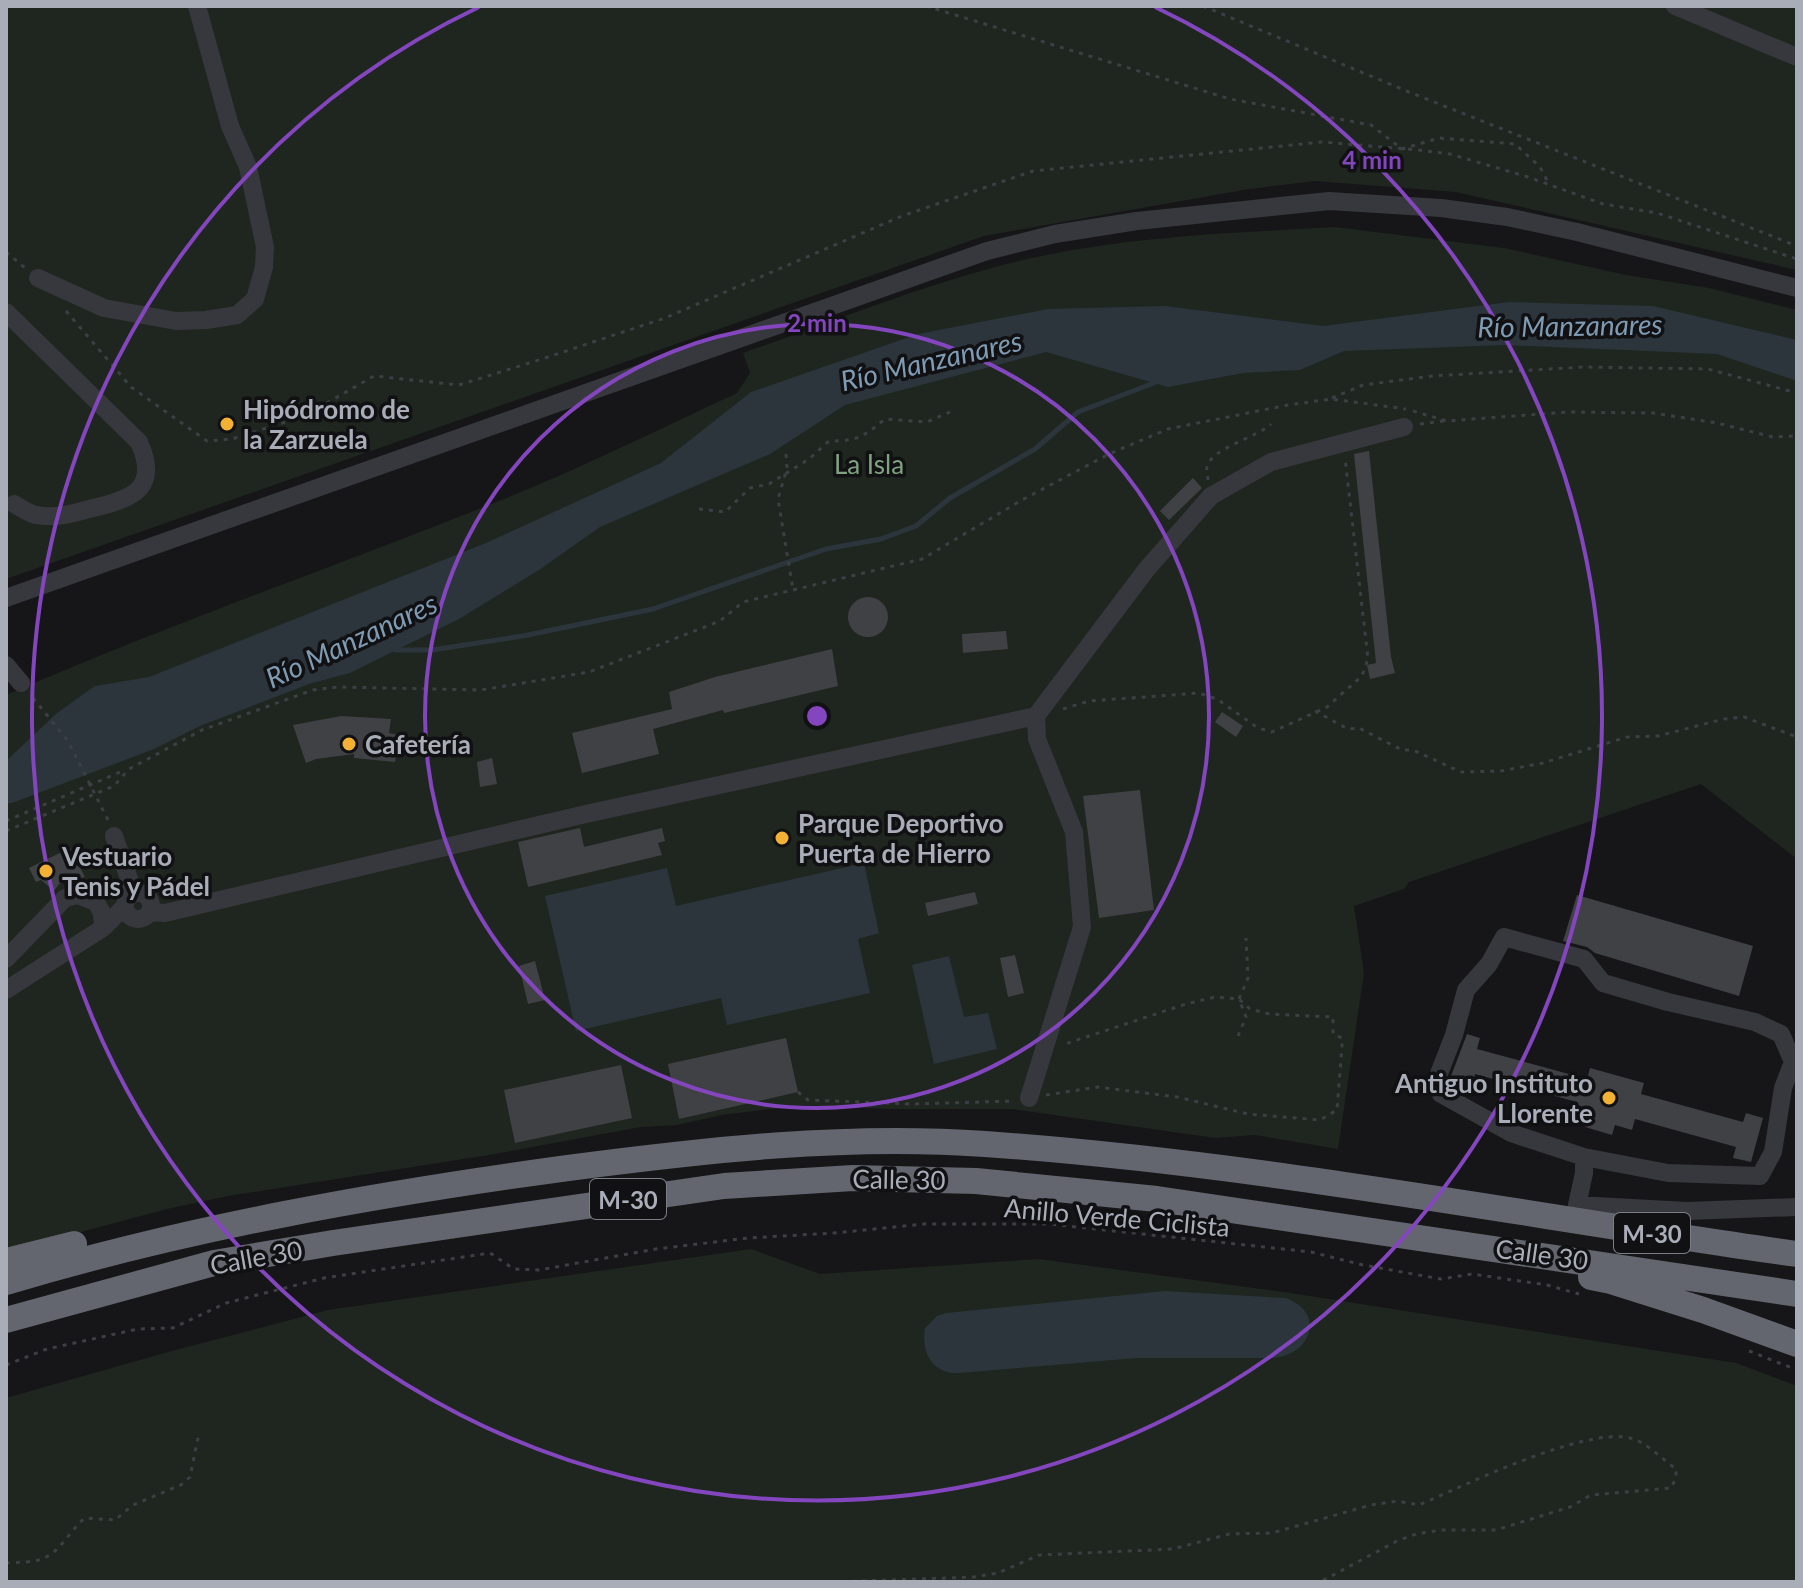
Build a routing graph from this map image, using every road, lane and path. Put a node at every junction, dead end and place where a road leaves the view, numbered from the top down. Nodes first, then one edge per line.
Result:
1 (197, 6) edge
2 (926, 6) edge
3 (1203, 6) edge
4 (1675, 6) edge
5 (1797, 57) edge
6 (1402, 149) junction
7 (1549, 184) junction
8 (1797, 246) edge
9 (6, 252) edge
10 (1797, 259) edge
11 (38, 278) joint
12 (1797, 288) edge
13 (59, 302) dead end
14 (6, 312) edge
15 (1797, 393) edge
16 (1331, 399) junction
17 (950, 412) dead end
18 (1446, 420) junction
19 (1271, 424) dead end
20 (1404, 427) joint
21 (1797, 436) edge
22 (786, 454) dead end
23 (1344, 454) dead end
24 (785, 472) junction
25 (1211, 496) junction
26 (14, 504) dead end
27 (699, 509) dead end
28 (793, 590) junction
29 (6, 598) edge
30 (6, 665) edge
31 (21, 683) dead end
32 (33, 698) dead end
33 (1315, 711) junction
34 (1036, 716) junction
35 (1797, 737) edge
36 (129, 769) junction
37 (6, 821) edge
38 (111, 828) joint
39 (6, 831) edge
40 (129, 900) junction
41 (103, 928) junction
42 (1246, 938) dead end
43 (6, 959) edge
44 (6, 990) edge
45 (1239, 999) junction
46 (1238, 1036) dead end
47 (1046, 1042) junction
48 (798, 1092) dead end
49 (1029, 1098) junction
50 (1584, 1157) junction
51 (1577, 1205) junction
52 (1797, 1207) edge
53 (1507, 1208) junction
54 (1389, 1231) junction
55 (152, 1241) junction
56 (1797, 1254) edge
57 (6, 1261) edge
58 (6, 1282) edge
59 (1797, 1294) edge
60 (1590, 1297) dead end
61 (6, 1320) edge
62 (1797, 1344) edge
63 (1742, 1348) dead end
64 (6, 1365) edge
65 (1797, 1370) edge
66 (199, 1433) dead end
67 (6, 1563) edge
68 (832, 1582) edge
69 (1320, 1582) edge

1 - 11 street
2 - 6 path
3 - 8 path
4 - 5 street
6 - 7 path
6 - 7 path
6 - 13 path
7 - 10 path
9 - 11 path
12 - 29 street
14 - 26 street
15 - 16 path
16 - 18 path
16 - 28 path
17 - 24 path
18 - 20 path
18 - 21 path
19 - 25 path
20 - 25 street
22 - 24 path
23 - 33 path
24 - 27 path
24 - 28 path
25 - 34 street
28 - 36 path
30 - 31 street
32 - 38 path, bridge
33 - 34 path
33 - 35 path
34 - 40 street
34 - 47 street
36 - 37 path
36 - 39 path
38 - 40 street
40 - 41 street
41 - 43 street
41 - 44 street
42 - 45 path
45 - 46 path
45 - 47 path
45 - 49 path
47 - 49 street
48 - 49 path
50 - 50 street
50 - 51 street
51 - 52 street
51 - 53 highway
53 - 55 highway, Calle 30 / M-30
53 - 56 highway, Calle 30 / M-30
54 - 59 highway, Calle 30 / M-30
54 - 61 highway, Calle 30 / M-30
54 - 62 highway
55 - 57 highway
55 - 58 highway, Calle 30 / M-30
60 - 64 path, Anillo Verde Ciclista
63 - 65 path
66 - 67 path
68 - 69 path

